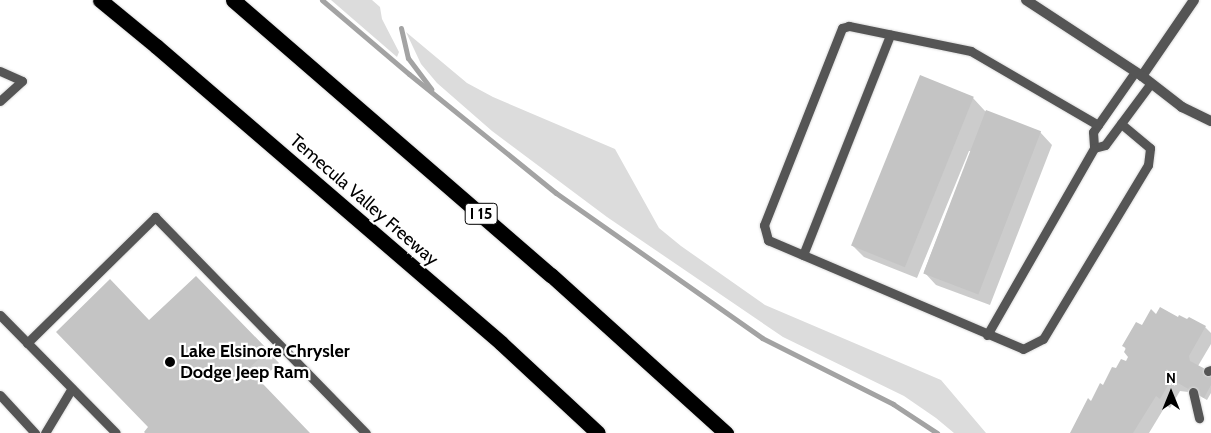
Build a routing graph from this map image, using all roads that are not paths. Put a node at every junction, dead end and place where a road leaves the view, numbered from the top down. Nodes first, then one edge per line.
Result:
1 (100, 0) edge
2 (233, 0) edge
3 (1026, 0) edge
4 (1194, 0) edge
5 (890, 35) junction
6 (0, 70) edge
7 (1139, 74) junction
8 (1151, 84) junction
9 (0, 101) edge
10 (1211, 121) edge
11 (1098, 124) junction
12 (1121, 124) junction
13 (1094, 148) junction
14 (803, 255) junction
15 (0, 316) edge
16 (988, 335) junction
17 (27, 343) junction
18 (72, 388) junction
19 (1193, 392) dead end
20 (0, 395) edge
21 (1199, 418) dead end
22 (48, 432) edge
23 (35, 433) edge
24 (116, 433) edge
25 (366, 433) edge
26 (598, 433) edge
27 (726, 433) edge

1 - 26 highway, Temecula Valley Freeway
2 - 27 highway, I 15
3 - 7 street
4 - 7 street
5 - 11 lane
5 - 14 lane
5 - 14 lane
6 - 9 lane
7 - 8 street
7 - 11 lane
8 - 10 street
8 - 12 lane
11 - 13 lane
12 - 13 lane
12 - 16 lane
13 - 16 lane
14 - 16 lane
15 - 17 lane
17 - 18 lane
17 - 25 lane
18 - 22 lane
18 - 24 lane
19 - 21 lane
20 - 23 lane

